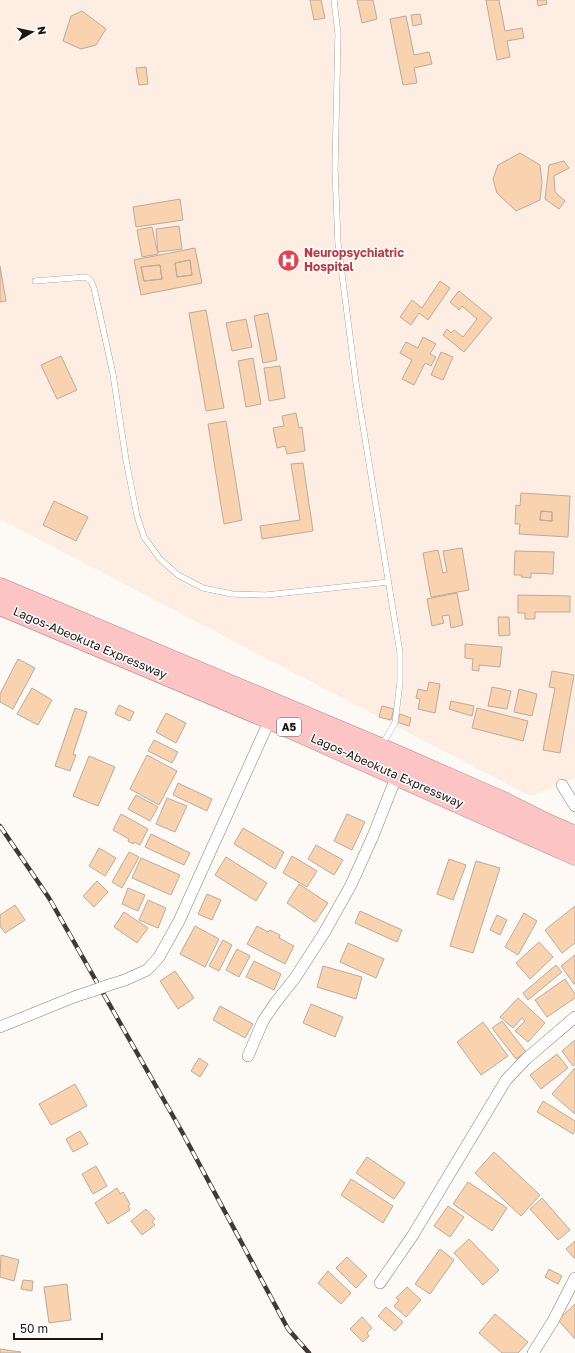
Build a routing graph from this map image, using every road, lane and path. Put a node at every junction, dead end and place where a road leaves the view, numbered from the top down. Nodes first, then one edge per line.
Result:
1 (334, 0) edge
2 (35, 281) dead end
3 (389, 582) junction
4 (0, 588) edge
5 (0, 605) edge
6 (272, 720) junction
7 (380, 748) junction
8 (397, 775) junction
9 (562, 785) dead end
10 (575, 806) edge
11 (575, 836) edge
12 (575, 855) edge
13 (575, 1017) edge
14 (0, 1027) edge
15 (248, 1056) dead end
16 (575, 1278) edge
17 (380, 1283) dead end
18 (533, 1353) edge

1 - 3 lane
2 - 3 lane
3 - 7 lane
4 - 7 highway, Lagos-Abeokuta Expressway / A5
5 - 6 highway, Lagos-Abeokuta Expressway / A5
6 - 8 highway, Lagos-Abeokuta Expressway / A5
6 - 14 street, bridge
7 - 11 highway, Lagos-Abeokuta Expressway / A5
8 - 12 highway, Lagos-Abeokuta Expressway / A5
8 - 15 street
9 - 10 street
13 - 17 street
16 - 18 street

